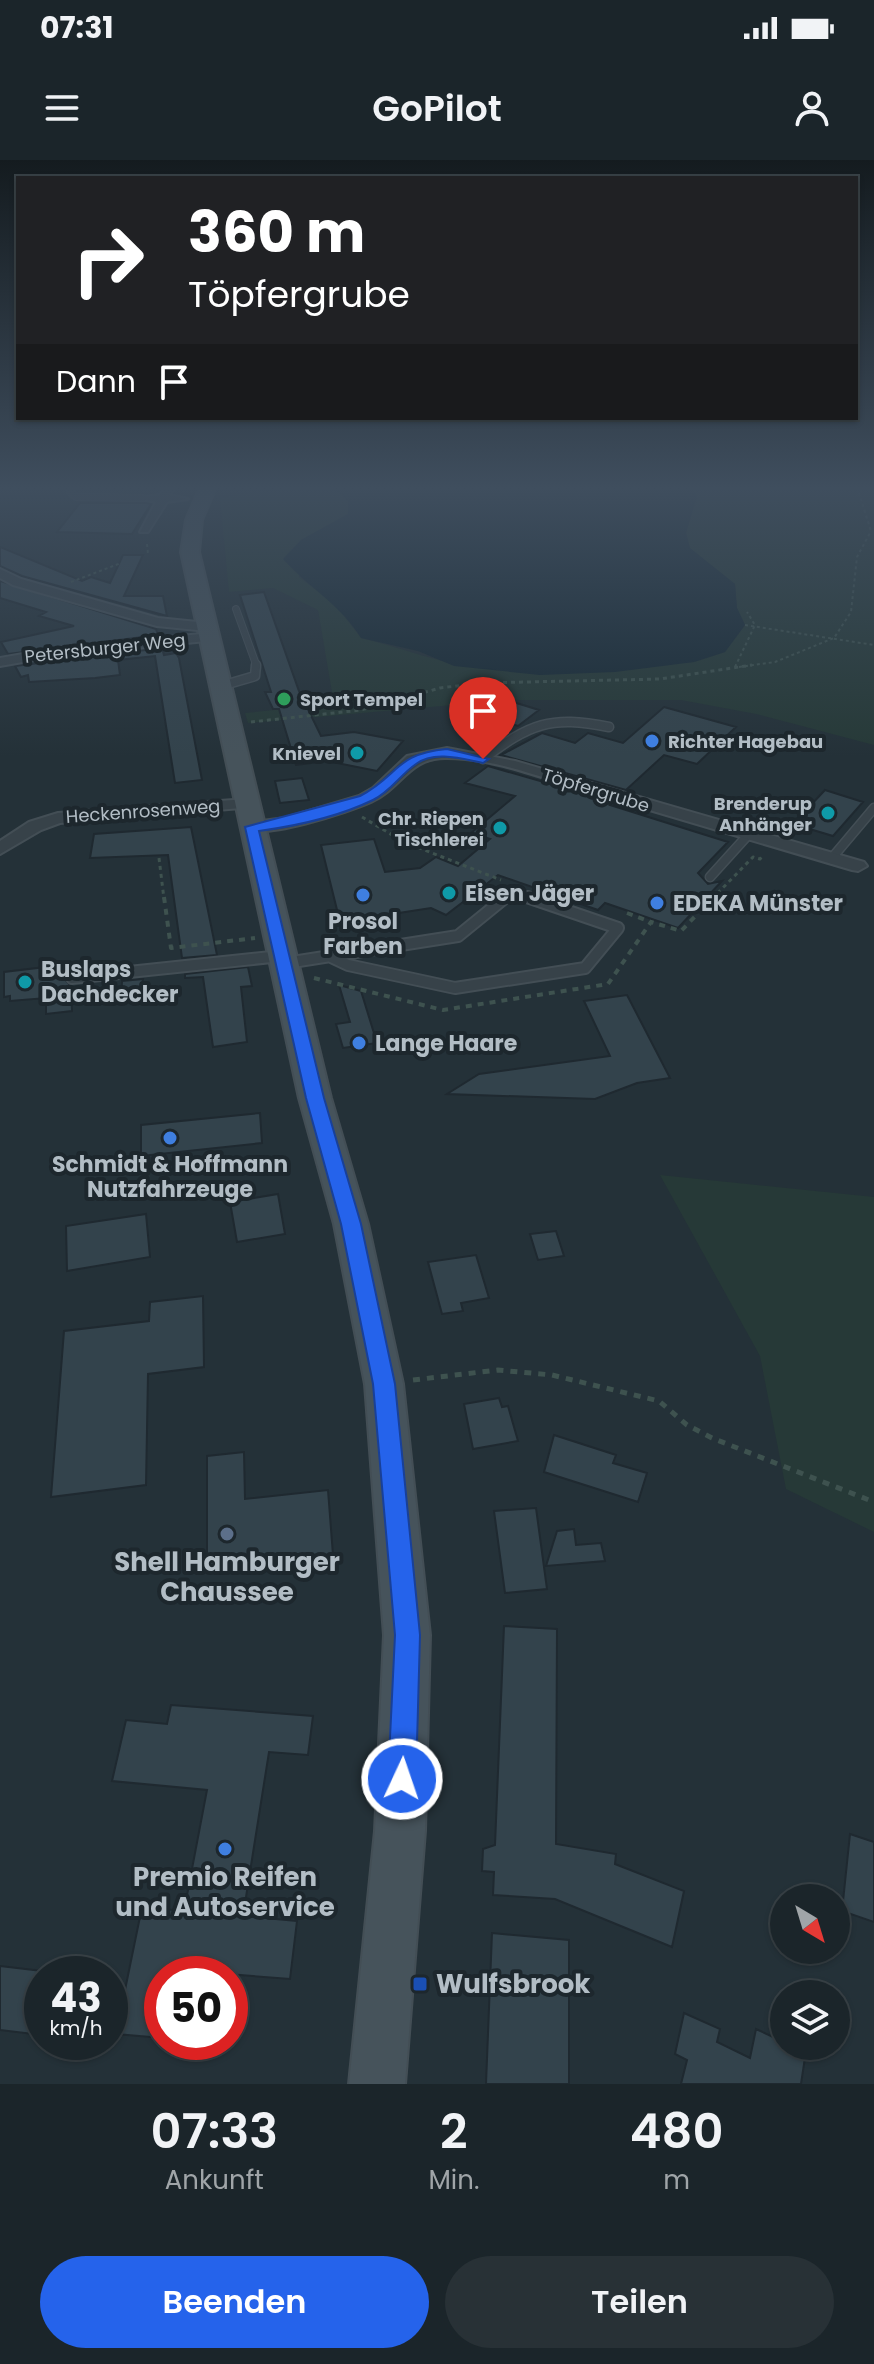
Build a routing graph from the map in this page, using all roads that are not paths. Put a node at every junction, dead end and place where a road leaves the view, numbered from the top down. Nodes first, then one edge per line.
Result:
1 (10, 577) edge
2 (196, 577) edge
3 (236, 609) dead end
4 (208, 632) junction
5 (0, 662) edge
6 (221, 686) junction
7 (609, 727) dead end
8 (483, 759) junction
9 (874, 808) edge
10 (249, 816) junction
11 (748, 835) junction
12 (0, 849) edge
13 (831, 859) junction
14 (858, 866) dead end
15 (710, 877) dead end
16 (281, 951) junction
17 (331, 957) junction
18 (72, 978) dead end
19 (377, 2084) edge

1 - 4 street
2 - 4 main road
3 - 6 lane
4 - 5 street, Petersburger Weg
4 - 6 main road
6 - 10 main road
7 - 8 lane
8 - 10 street, Töpfergrube
8 - 11 street, Töpfergrube
9 - 13 lane
10 - 12 street, Heckenrosenweg
10 - 16 main road
11 - 13 street, Töpfergrube
11 - 15 lane
13 - 14 street, Töpfergrube
16 - 17 lane
16 - 18 lane
16 - 19 main road
17 - 17 lane

